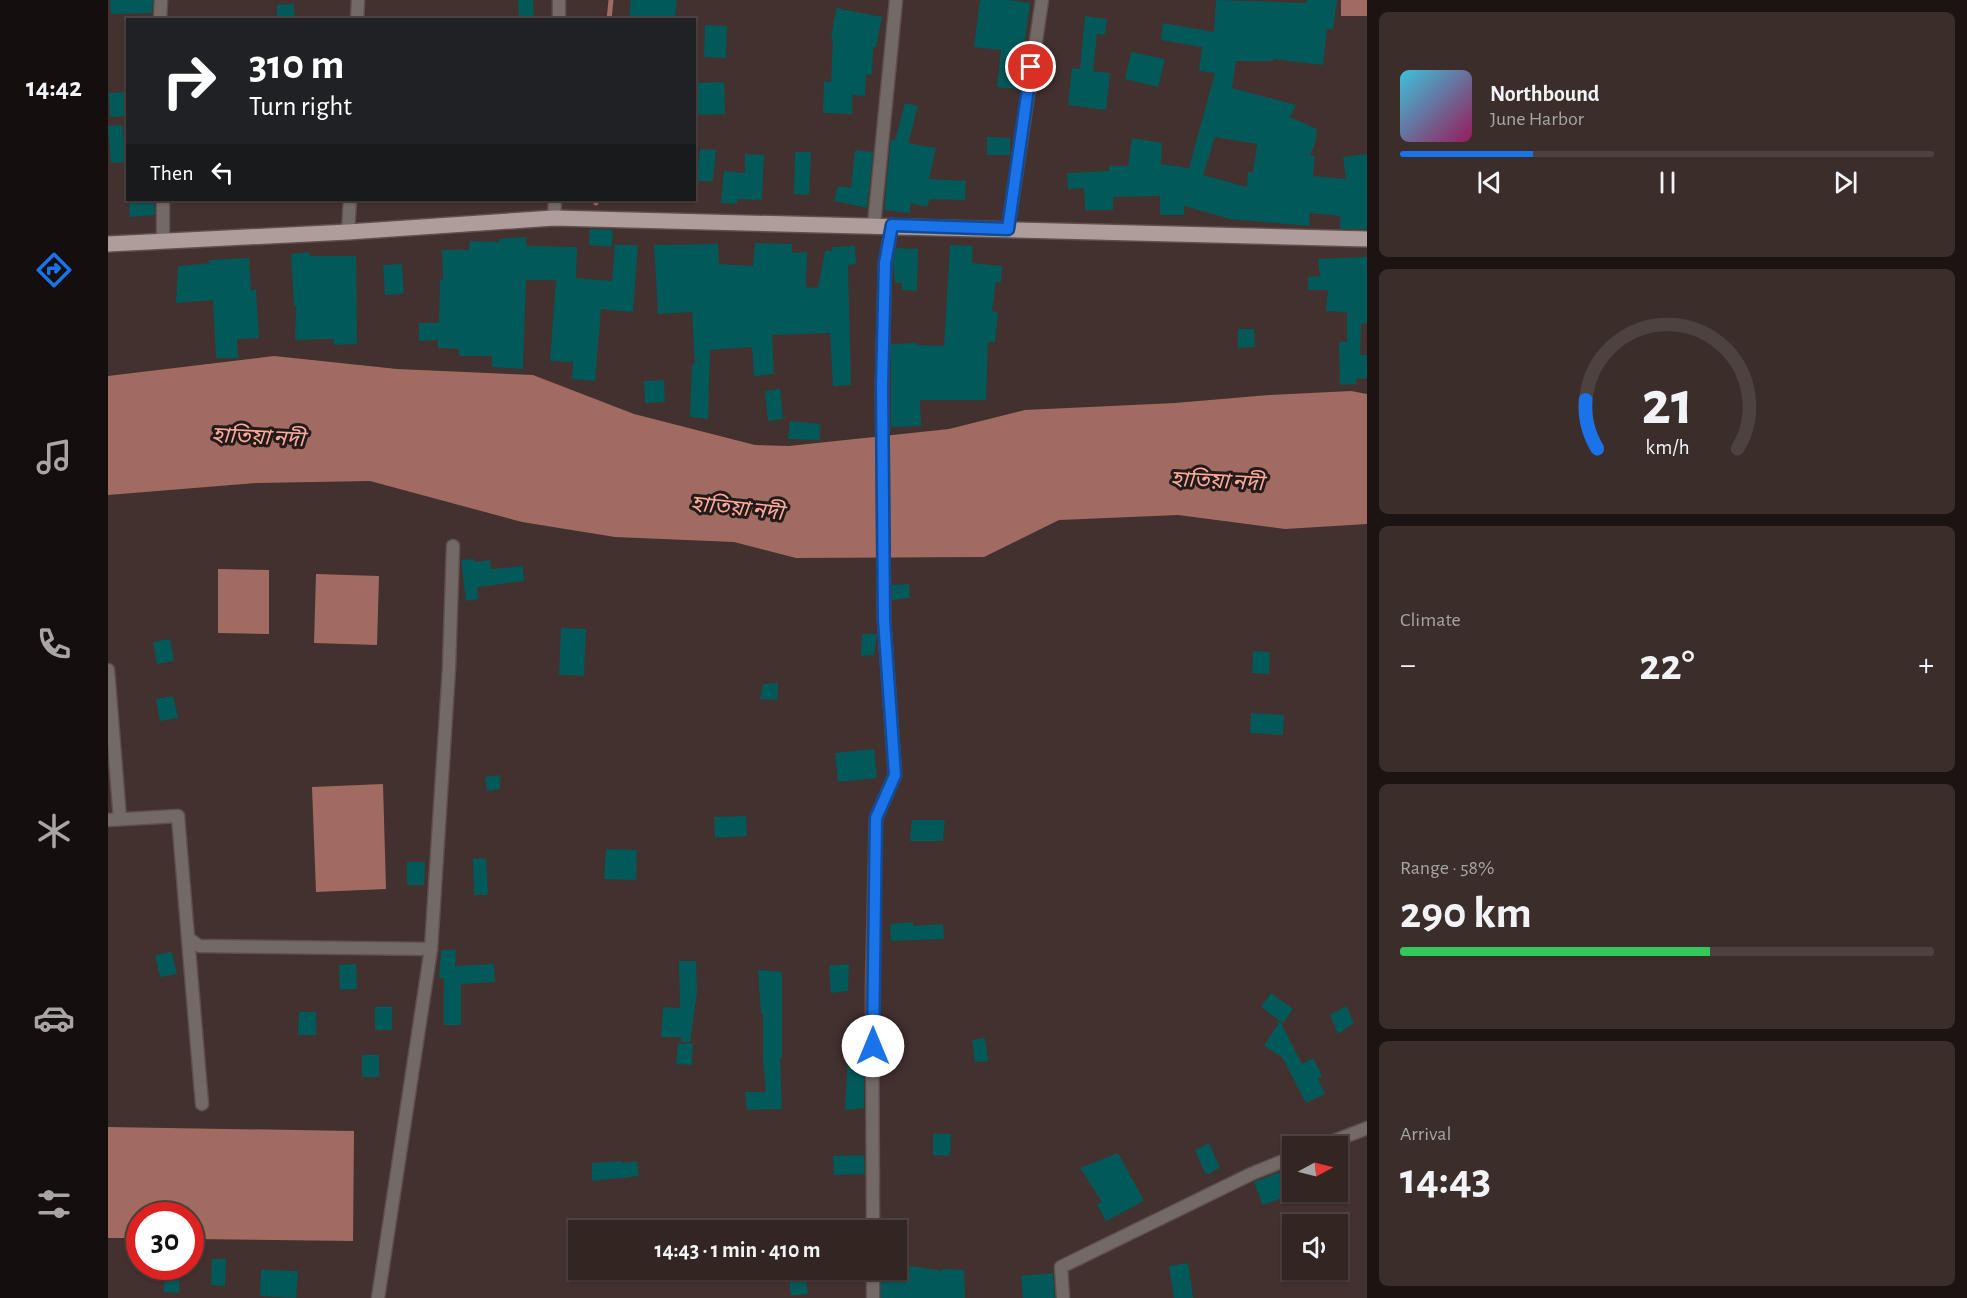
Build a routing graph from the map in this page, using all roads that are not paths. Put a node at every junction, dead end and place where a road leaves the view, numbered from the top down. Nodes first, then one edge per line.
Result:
1 (160, 0) edge
2 (358, 0) edge
3 (559, 0) edge
4 (896, 0) edge
5 (1042, 0) edge
6 (160, 18) edge
7 (357, 18) edge
8 (559, 18) edge
9 (163, 201) edge
10 (350, 201) edge
11 (555, 201) edge
12 (554, 218) junction
13 (874, 225) junction
14 (892, 225) junction
15 (1008, 229) junction
16 (348, 232) junction
17 (1367, 239) edge
18 (163, 241) junction
19 (108, 244) edge
20 (453, 546) dead end
21 (108, 670) edge
22 (114, 819) edge
23 (188, 938) junction
24 (430, 949) junction
25 (202, 1104) dead end
26 (1367, 1128) edge
27 (1347, 1136) edge
28 (1282, 1161) edge
29 (873, 1220) edge
30 (873, 1280) edge
31 (378, 1298) edge
32 (873, 1298) edge
33 (1063, 1298) edge

1 - 6 street
2 - 7 street
3 - 8 street
4 - 13 street
5 - 15 street
9 - 18 street
10 - 16 street
11 - 12 street
12 - 13 main road
12 - 16 main road
13 - 14 main road
14 - 15 main road
14 - 29 street
15 - 17 main road
16 - 18 main road
18 - 19 main road
20 - 24 street
21 - 22 street
22 - 23 street
23 - 24 street
23 - 25 street
24 - 31 street
26 - 27 street
28 - 33 street
30 - 32 street

